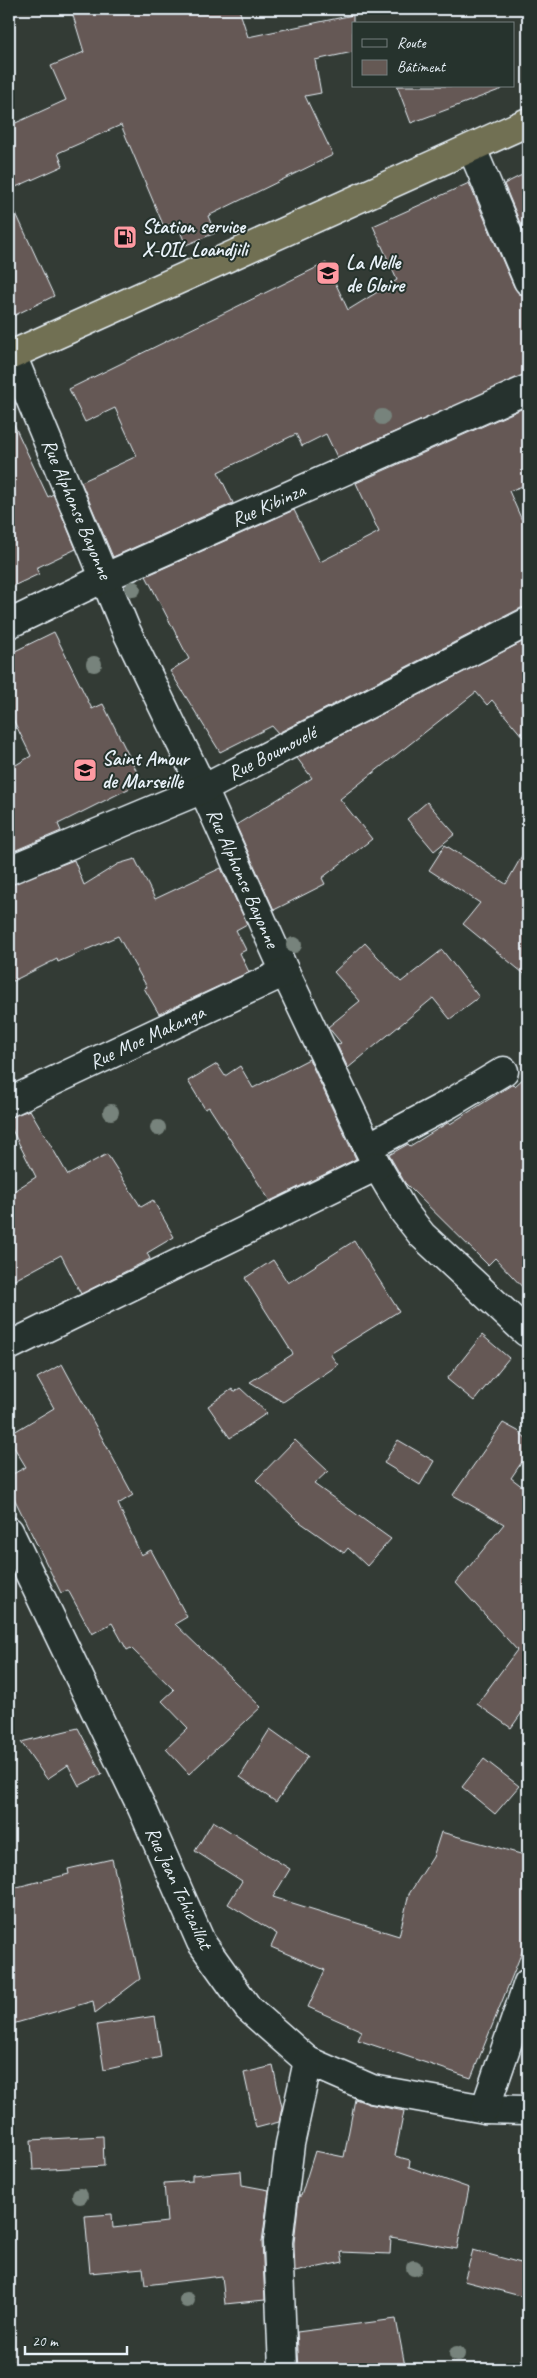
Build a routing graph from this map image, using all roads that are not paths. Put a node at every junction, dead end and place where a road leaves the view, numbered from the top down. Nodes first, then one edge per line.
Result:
1 (528, 122) edge
2 (472, 149) junction
3 (528, 281) edge
4 (11, 356) edge
5 (528, 389) edge
6 (106, 577) junction
7 (528, 622) edge
8 (9, 624) edge
9 (203, 789) junction
10 (9, 870) edge
11 (285, 972) junction
12 (504, 1071) dead end
13 (9, 1102) edge
14 (372, 1157) junction
15 (526, 1332) dead end
16 (9, 1346) edge
17 (9, 1531) edge
18 (528, 1983) edge
19 (308, 2061) junction
20 (485, 2109) junction
21 (528, 2110) edge
22 (284, 2369) edge

1 - 2 highway
2 - 3 street
2 - 4 highway
4 - 6 street, Rue Alphonse Bayonne
5 - 6 street, Rue Kibinza
6 - 8 street, Rue Kibinza
6 - 9 street, Rue Alphonse Bayonne
7 - 9 street, Rue Boumouelé
9 - 10 street, Rue Boumouelé
9 - 11 street, Rue Alphonse Bayonne
11 - 13 street, Rue Moe Makanga
11 - 14 street, Rue Alphonse Bayonne
12 - 14 street
14 - 15 street, Rue Alphonse Bayonne
14 - 16 street
17 - 19 street, Rue Jean Tchicaillat
18 - 20 street
19 - 20 street, Rue Jean Tchicaillat
19 - 22 street
20 - 21 street, Rue Jean Tchicaillat

